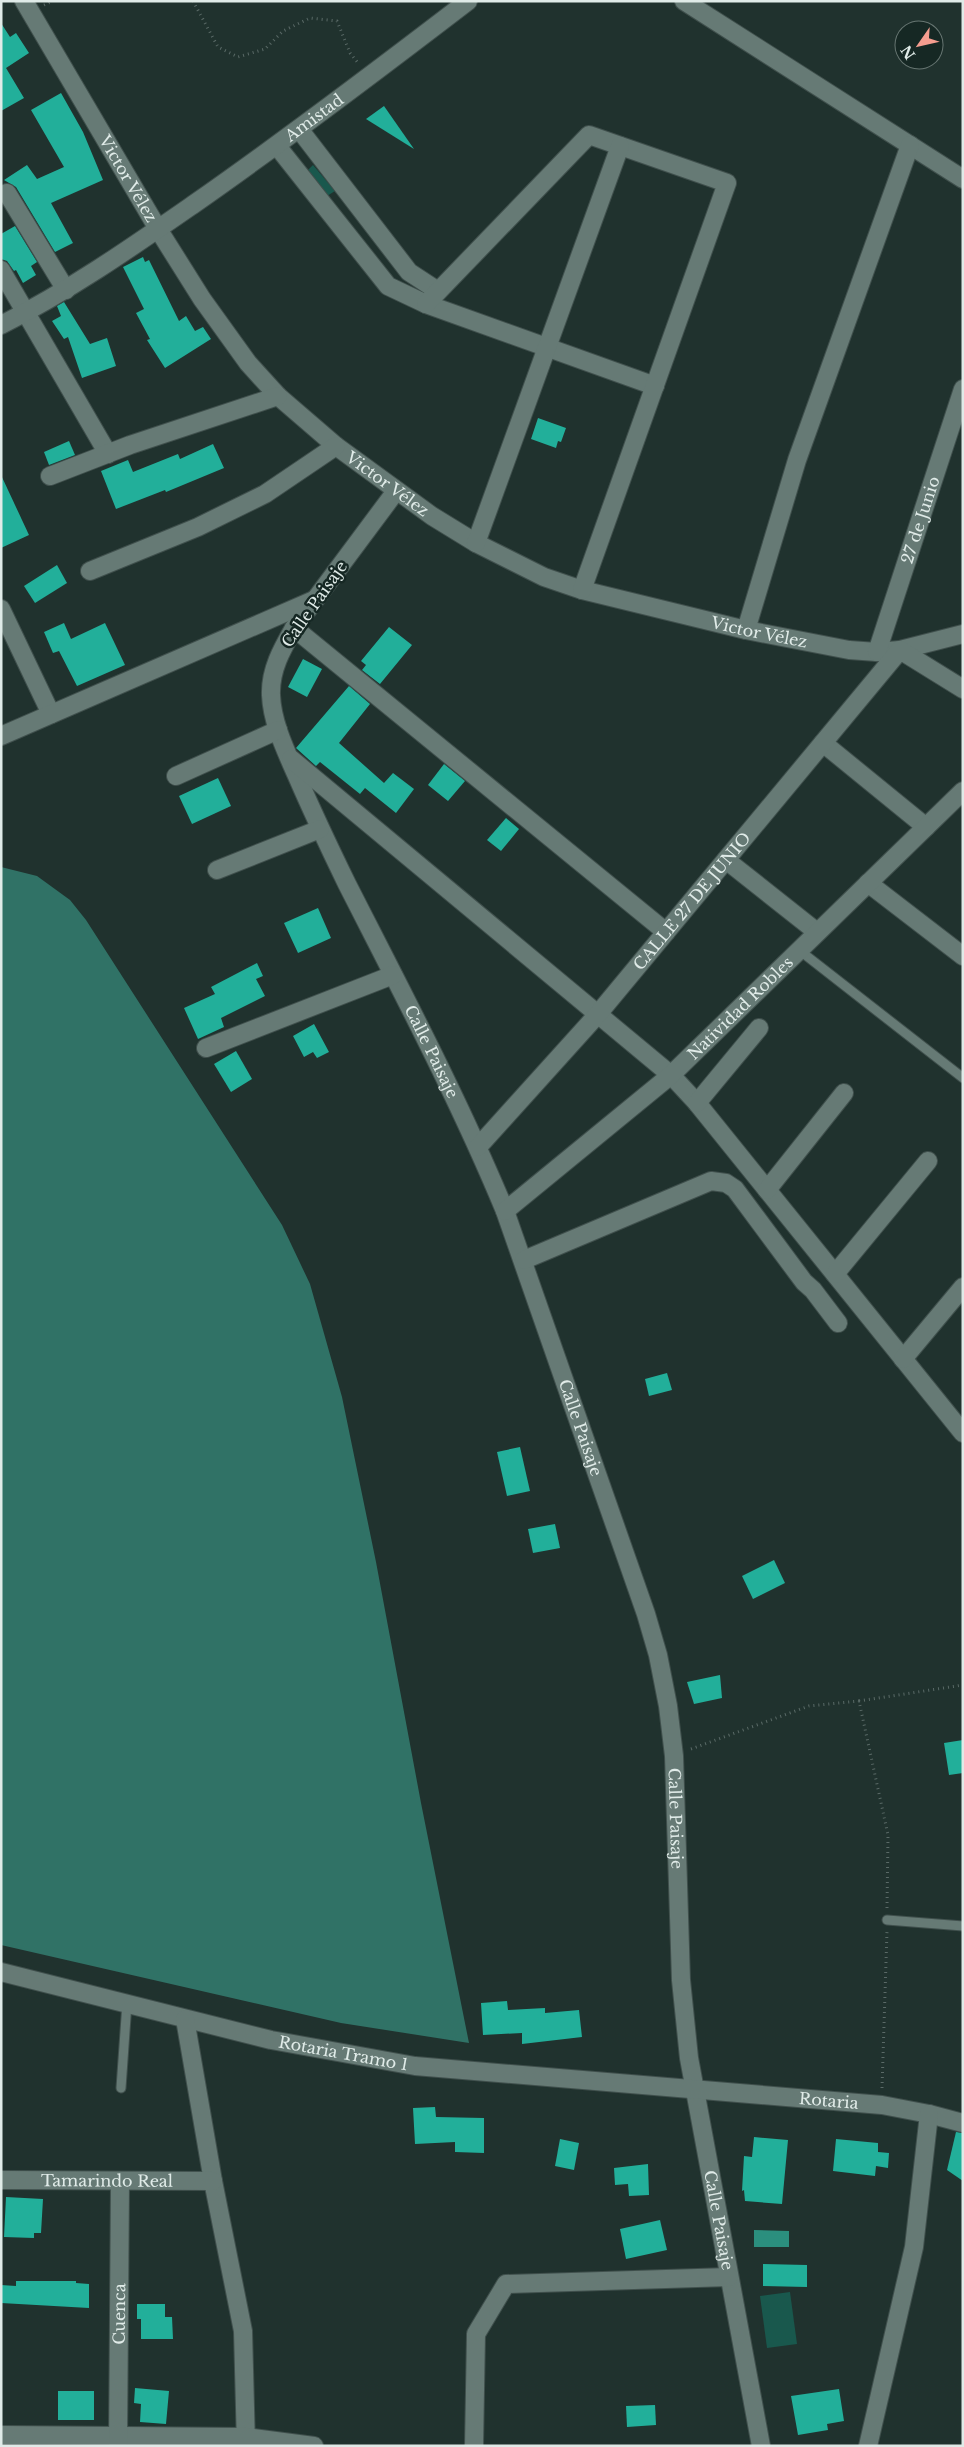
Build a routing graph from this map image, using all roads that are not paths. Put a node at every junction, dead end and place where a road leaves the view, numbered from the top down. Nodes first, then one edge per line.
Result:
1 (24, 1) edge
2 (468, 1) edge
3 (684, 1) edge
4 (299, 130) junction
5 (910, 145) junction
6 (277, 146) junction
7 (620, 146) junction
8 (963, 179) edge
9 (7, 193) dead end
10 (158, 229) junction
11 (1, 270) edge
12 (66, 290) junction
13 (438, 291) junction
14 (426, 304) junction
15 (26, 312) junction
16 (1, 325) edge
17 (548, 346) junction
18 (655, 386) junction
19 (963, 389) edge
20 (278, 396) junction
21 (336, 446) junction
22 (108, 454) junction
23 (50, 476) dead end
24 (396, 491) junction
25 (476, 543) junction
26 (90, 570) dead end
27 (582, 590) junction
28 (314, 600) junction
29 (1, 608) edge
30 (294, 628) junction
31 (746, 630) junction
32 (963, 634) edge
33 (900, 650) junction
34 (877, 652) junction
35 (963, 688) edge
36 (51, 714) junction
37 (278, 730) junction
38 (1, 736) edge
39 (823, 743) junction
40 (289, 757) junction
41 (176, 776) dead end
42 (963, 791) edge
43 (926, 827) junction
44 (320, 829) junction
45 (726, 860) junction
46 (217, 870) dead end
47 (868, 883) junction
48 (666, 932) junction
49 (817, 932) junction
50 (799, 950) junction
51 (963, 956) edge
52 (393, 975) junction
53 (598, 1014) junction
54 (759, 1028) dead end
55 (206, 1048) dead end
56 (671, 1075) junction
57 (963, 1078) edge
58 (844, 1093) dead end
59 (697, 1103) junction
60 (478, 1147) junction
61 (928, 1161) dead end
62 (767, 1190) junction
63 (505, 1212) junction
64 (524, 1260) junction
65 (835, 1274) junction
66 (963, 1287) edge
67 (838, 1323) dead end
68 (903, 1359) junction
69 (963, 1433) edge
70 (887, 1920) road end
71 (963, 1926) edge
72 (1, 1972) edge
73 (127, 2003) junction
74 (185, 2019) junction
75 (121, 2088) dead end
76 (694, 2089) junction
77 (929, 2114) junction
78 (963, 2123) edge
79 (1, 2180) edge
80 (213, 2181) junction
81 (120, 2182) junction
82 (729, 2276) junction
83 (1, 2435) edge
84 (118, 2441) edge
85 (246, 2441) edge
86 (314, 2446) edge
87 (474, 2446) edge
88 (761, 2446) edge
89 (868, 2446) edge

1 - 10 street, Victor Vélez
2 - 4 street, Amistad
3 - 5 street
4 - 6 street, Amistad
4 - 13 street
5 - 8 street
5 - 31 street
6 - 10 street, Amistad
6 - 14 street
7 - 13 street
7 - 17 street
7 - 18 street
9 - 12 street
10 - 12 street, Amistad
10 - 20 street, Victor Vélez
11 - 15 street
12 - 15 street, Amistad
13 - 14 street
14 - 17 street
15 - 16 street, Amistad
15 - 22 street
17 - 18 street
17 - 25 street
18 - 27 street
19 - 34 street, 27 de Junio
20 - 21 street, Victor Vélez
20 - 22 street
21 - 24 street, Victor Vélez
21 - 26 street
22 - 23 street
24 - 25 street, Victor Vélez
24 - 28 street, Calle Paisaje
25 - 27 street, Victor Vélez
27 - 31 street, Victor Vélez
28 - 30 street, Calle Paisaje
28 - 36 street
29 - 36 street
30 - 37 street, Calle Paisaje
30 - 48 street
31 - 34 street, Victor Vélez
32 - 33 street, Victor Vélez
33 - 34 street, Victor Vélez
33 - 35 street
33 - 39 street, CALLE 27 DE JUNIO
36 - 38 street
37 - 40 street, Calle Paisaje
37 - 41 street
39 - 43 street
39 - 45 street, CALLE 27 DE JUNIO
40 - 44 street, Calle Paisaje
40 - 53 street
42 - 43 street, Natividad Robles
43 - 47 street, Natividad Robles
44 - 46 street
44 - 52 street, Calle Paisaje
45 - 48 street, CALLE 27 DE JUNIO
45 - 49 street
47 - 49 street, Natividad Robles
47 - 51 street
48 - 53 street, CALLE 27 DE JUNIO
49 - 50 street, Natividad Robles
50 - 56 street, Natividad Robles
50 - 57 lane
52 - 55 street
52 - 60 street, Calle Paisaje
53 - 56 street
53 - 60 street, CALLE 27 DE JUNIO
54 - 59 street
56 - 59 street
56 - 63 street, Natividad Robles
58 - 62 street
59 - 62 street
60 - 63 street, Calle Paisaje
61 - 65 street
62 - 65 street
63 - 64 street, Calle Paisaje
64 - 67 street
64 - 76 street, Calle Paisaje
65 - 68 street
66 - 68 street
68 - 69 street
70 - 71 lane
72 - 73 street, Rotaria Tramo 1
73 - 74 street, Rotaria Tramo 1
73 - 75 lane
74 - 76 street, Rotaria Tramo 1
74 - 80 street
76 - 77 street, Rotaria
76 - 82 street, Calle Paisaje
77 - 78 street, Rotaria
77 - 89 street
79 - 81 street, Tamarindo Real
80 - 81 street, Tamarindo Real
80 - 85 street
81 - 84 street, Cuenca
82 - 87 street
82 - 88 street, Calle Paisaje
83 - 84 street
84 - 85 street
85 - 86 street

